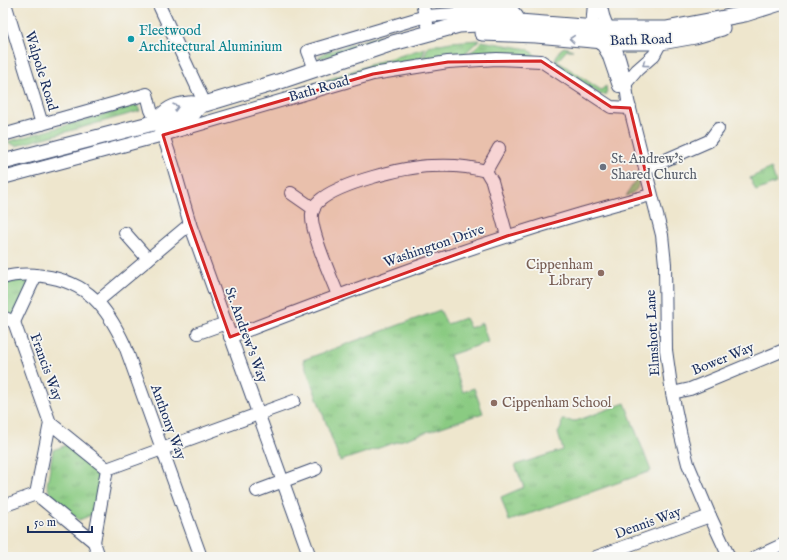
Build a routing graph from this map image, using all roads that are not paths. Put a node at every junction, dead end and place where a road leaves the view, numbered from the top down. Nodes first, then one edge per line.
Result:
1 (5, 3) edge
2 (158, 3) edge
3 (422, 3) edge
4 (594, 3) edge
5 (600, 3) edge
6 (780, 3) edge
7 (745, 14) junction
8 (426, 16) junction
9 (519, 22) junction
10 (592, 28) junction
11 (8, 29) edge
12 (433, 33) junction
13 (608, 37) junction
14 (661, 42) junction
15 (315, 69) junction
16 (626, 83) junction
17 (629, 104) junction
18 (202, 105) junction
19 (42, 124) junction
20 (160, 128) junction
21 (718, 129) dead end
22 (3, 135) edge
23 (499, 148) dead end
24 (3, 162) edge
25 (645, 169) junction
26 (486, 171) junction
27 (3, 178) edge
28 (291, 193) dead end
29 (651, 195) junction
30 (314, 208) junction
31 (190, 224) junction
32 (125, 233) dead end
33 (507, 236) junction
34 (148, 259) junction
35 (36, 275) junction
36 (3, 278) edge
37 (338, 295) junction
38 (98, 301) junction
39 (8, 320) edge
40 (226, 323) junction
41 (198, 333) dead end
42 (230, 337) junction
43 (784, 350) edge
44 (672, 393) junction
45 (294, 401) dead end
46 (258, 415) junction
47 (50, 423) junction
48 (162, 449) junction
49 (107, 469) junction
50 (316, 469) dead end
51 (283, 482) junction
52 (257, 491) dead end
53 (36, 494) junction
54 (3, 506) edge
55 (710, 516) junction
56 (94, 542) junction
57 (784, 544) edge
58 (99, 557) edge
59 (201, 557) edge
60 (310, 557) edge
61 (596, 557) edge
62 (729, 557) edge
63 (756, 557) edge

1 - 11 street, Walpole Road
2 - 18 street
3 - 8 street
4 - 10 street
5 - 13 street
6 - 7 main road, Bath Road
7 - 13 main road, Bath Road
7 - 14 main road, Bath Road
8 - 9 street
8 - 12 street
8 - 15 street
9 - 10 main road, Bath Road
9 - 12 main road, Bath Road
10 - 13 main road, Bath Road
11 - 19 street, Walpole Road
13 -> 12 main road, Bath Road
12 - 15 main road, Bath Road
13 - 14 main road, Bath Road
13 - 16 street, Elmshott Lane
13 - 17 street, Elmshott Lane
14 -> 16 street
15 - 18 main road, Bath Road
16 - 17 street, Elmshott Lane
17 - 20 street, Bath Road
17 - 25 street, Elmshott Lane
18 - 20 main road, Bath Road
19 - 20 street, St. Andrew's Way
19 - 22 street
20 - 24 main road, Bath Road
20 - 27 street, Bath Road
20 - 31 street, St. Andrew's Way
21 - 25 street
23 - 26 street
25 - 29 street, Elmshott Lane
26 - 30 street
26 - 33 street
28 - 30 street
29 - 33 street, Washington Drive
29 - 44 street, Elmshott Lane
30 - 37 street
31 - 34 street
31 - 40 street, St. Andrew's Way
32 - 34 street
33 - 37 street, Washington Drive
34 - 38 street
35 - 36 street, Anthony Way
35 - 38 street, Anthony Way
35 - 39 street
37 - 42 street, Washington Drive
38 - 48 street, Anthony Way
39 - 47 street, Francis Way
40 - 41 street
40 - 42 street, St. Andrew's Way
42 - 46 street, St. Andrew's Way
43 - 44 street, Bower Way
44 - 55 street, Elmshott Lane
45 - 46 street
46 - 48 street
46 - 51 street, St. Andrew's Way
47 - 49 street
47 - 53 street
48 - 49 street
48 - 59 street, Anthony Way
49 - 56 street
50 - 51 street
51 - 52 street
51 - 60 street, St. Andrew's Way
53 - 54 street
53 - 56 street
55 - 61 street, Dennis Way
55 - 62 street, Elmshott Lane
56 - 58 street
57 - 63 street

